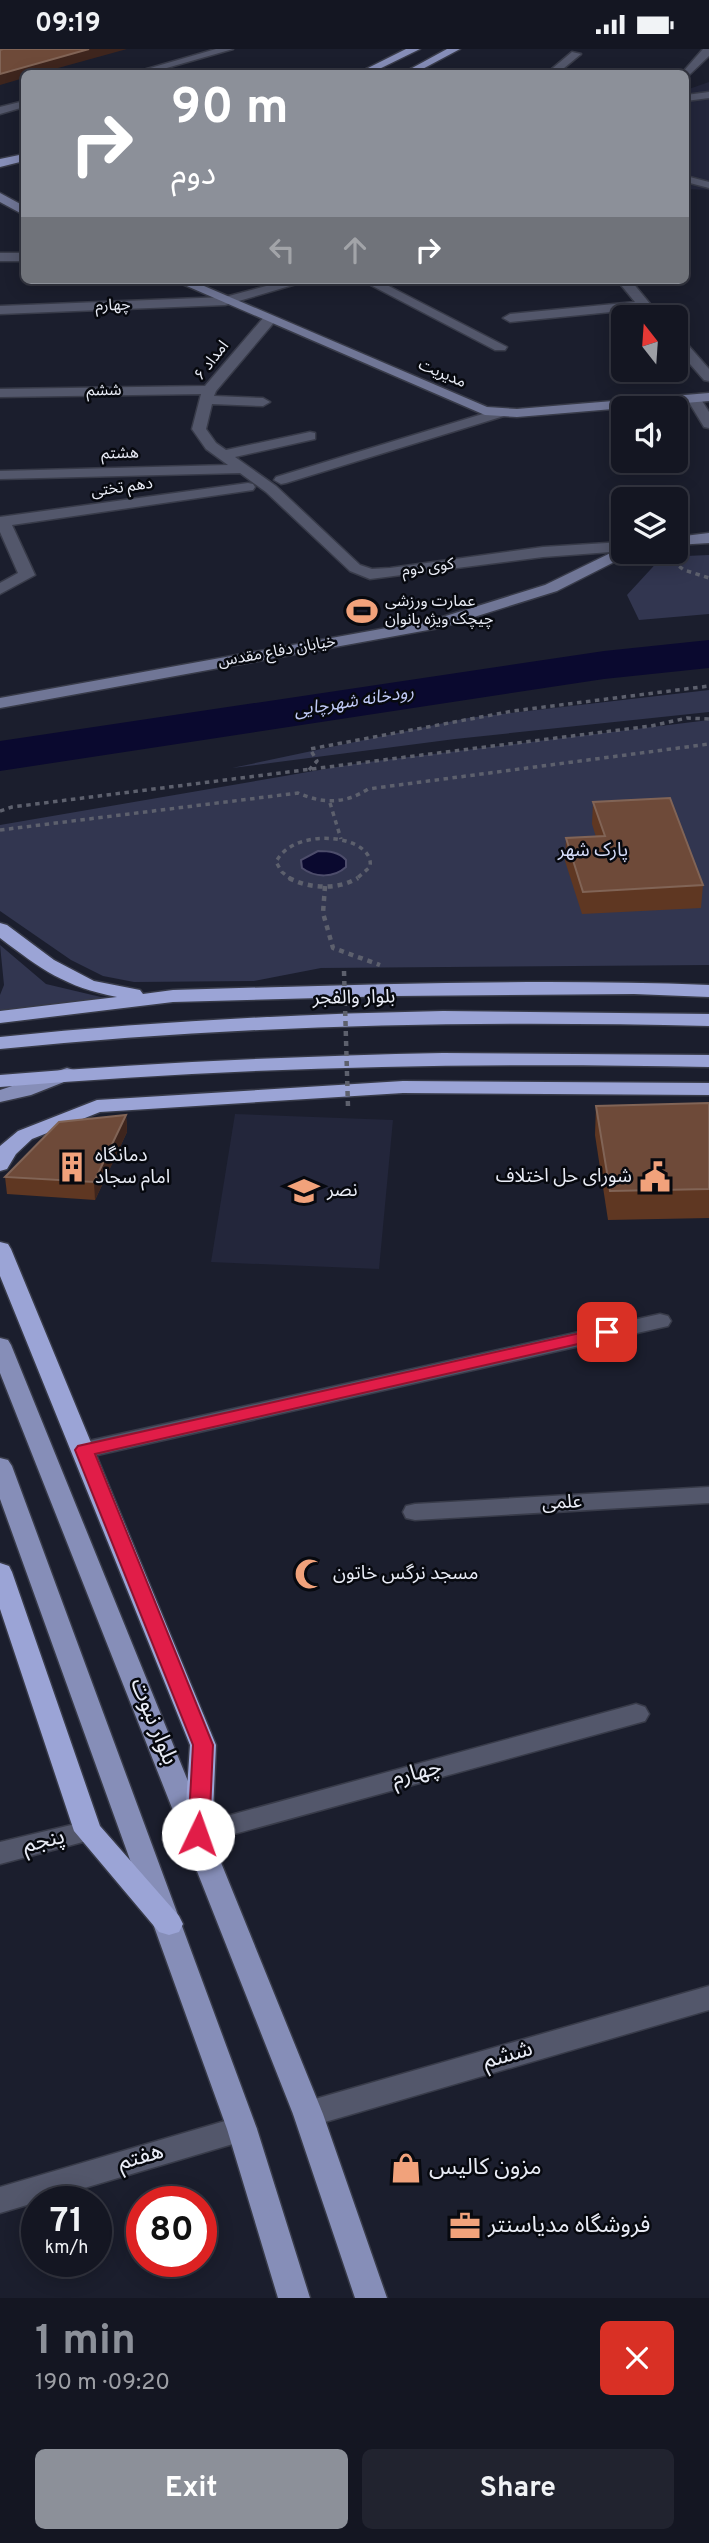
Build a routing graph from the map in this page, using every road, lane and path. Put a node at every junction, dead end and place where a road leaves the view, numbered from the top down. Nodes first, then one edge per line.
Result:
1 (228, 49) edge
2 (415, 49) edge
3 (455, 49) edge
4 (709, 49) edge
5 (576, 54) dead end
6 (149, 70) edge
7 (370, 70) edge
8 (414, 70) edge
9 (556, 70) edge
10 (689, 72) edge
11 (709, 95) edge
12 (689, 98) edge
13 (21, 105) edge
14 (0, 111) edge
15 (21, 159) edge
16 (0, 163) edge
17 (689, 180) edge
18 (709, 185) edge
19 (0, 197) edge
20 (21, 209) edge
21 (0, 212) edge
22 (21, 218) edge
23 (0, 257) edge
24 (21, 257) edge
25 (188, 284) edge
26 (289, 284) edge
27 (375, 284) edge
28 (627, 285) dead end
29 (225, 301) junction
30 (645, 305) edge
31 (611, 308) edge
32 (0, 310) edge
33 (510, 318) dead end
34 (269, 320) junction
35 (500, 347) dead end
36 (688, 353) edge
37 (709, 377) edge
38 (0, 393) edge
39 (207, 395) junction
40 (702, 398) edge
41 (263, 402) dead end
42 (499, 413) junction
43 (709, 424) edge
44 (310, 436) dead end
45 (222, 455) junction
46 (241, 469) junction
47 (0, 475) edge
48 (281, 480) dead end
49 (265, 485) joint
50 (248, 487) dead end
51 (1, 522) edge
52 (709, 538) edge
53 (688, 540) edge
54 (611, 549) edge
55 (611, 556) edge
56 (677, 564) edge
57 (709, 578) edge
58 (0, 589) edge
59 (709, 685) edge
60 (0, 703) edge
61 (709, 719) edge
62 (709, 744) edge
63 (309, 770) junction
64 (330, 802) junction
65 (0, 811) edge
66 (0, 830) edge
67 (341, 839) junction
68 (325, 886) junction
69 (0, 929) edge
70 (387, 967) dead end
71 (344, 971) dead end
72 (709, 991) edge
73 (173, 996) junction
74 (0, 1017) edge
75 (709, 1020) edge
76 (0, 1043) edge
77 (709, 1061) edge
78 (67, 1074) junction
79 (0, 1081) edge
80 (709, 1089) edge
81 (0, 1096) edge
82 (348, 1107) dead end
83 (0, 1165) edge
84 (0, 1249) edge
85 (660, 1321) dead end
86 (0, 1345) edge
87 (84, 1450) junction
88 (0, 1466) edge
89 (709, 1495) edge
90 (415, 1512) dead end
91 (1, 1579) edge
92 (636, 1714) dead end
93 (88, 1831) junction
94 (198, 1834) junction
95 (0, 1853) edge
96 (169, 1924) junction
97 (709, 1998) edge
98 (308, 2114) junction
99 (242, 2129) junction
100 (0, 2200) edge
101 (294, 2298) edge
102 (371, 2298) edge

1 - 6 street
2 - 7 main road
3 - 8 main road
4 - 10 street
5 - 9 street
11 - 12 lane
13 - 14 street
15 - 16 main road
17 - 18 lane
19 - 20 street
21 - 22 street
23 - 24 street
25 - 29 street, مدیریت
26 - 29 street, چهارم
27 - 35 street
28 - 30 street
29 - 32 street, چهارم
29 - 34 street, مدیریت
31 - 33 street
34 - 39 street, امداد ۶
34 - 42 street, مدیریت
36 - 37 street
38 - 39 street, ششم
39 - 41 street, ششم
39 - 45 street, امداد ۶
40 - 42 street, مدیریت
40 - 43 street
42 - 48 street
44 - 45 street
45 - 46 street, امداد ۶
46 - 47 street, هشتم
46 - 49 street, امداد ۶
49 - 54 street, کوی دوم
50 - 51 street, دهم تختی
51 - 58 street
52 - 53 street
55 - 60 street, خیابان دفاع مقدس
56 - 57 path
59 - 63 path
61 - 63 path
62 - 64 path
63 - 65 path
64 - 66 path
64 - 67 path
67 - 68 path
67 - 68 path
68 - 70 path
69 - 73 highway
71 - 82 path, bridge
72 - 73 highway
73 - 74 highway
75 - 76 highway, بلوار والفجر
77 - 78 highway
78 - 79 highway
78 - 81 main road
80 - 83 highway
84 - 87 highway
85 - 87 street
86 - 94 main road, بلوار نبوت
87 - 94 highway
88 - 96 main road
89 - 90 street, علمی
91 - 93 highway
92 - 94 street, چهارم
93 - 95 street, پنجم
93 - 96 highway
94 - 98 main road, بلوار نبوت
96 - 99 main road
97 - 98 street, ششم
98 - 102 main road, بلوار نبوت
99 - 100 street, هفتم
99 - 101 main road

